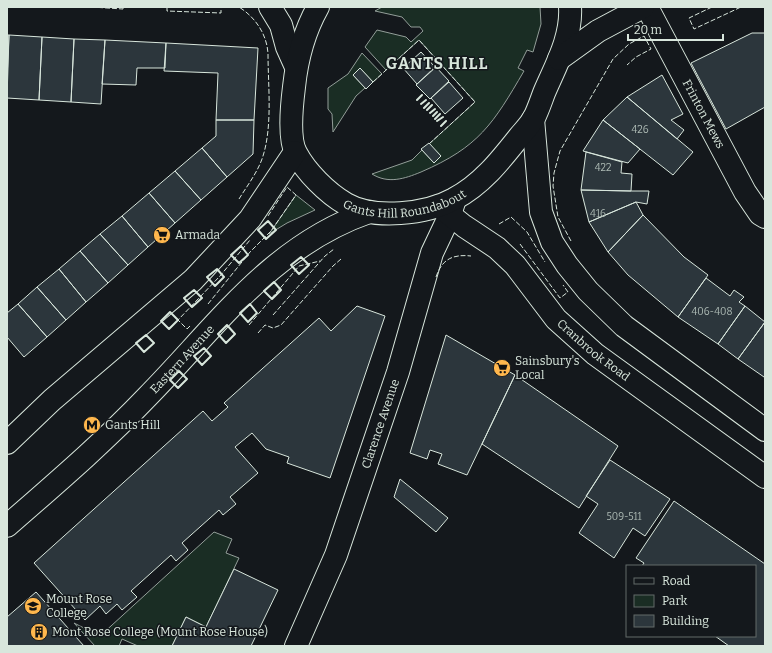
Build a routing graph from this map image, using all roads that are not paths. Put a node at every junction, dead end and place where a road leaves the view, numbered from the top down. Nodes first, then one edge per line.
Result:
1 (270, 7) edge
2 (318, 7) edge
3 (570, 7) edge
4 (643, 7) edge
5 (647, 7) edge
6 (559, 59) junction
7 (296, 67) junction
8 (533, 119) junction
9 (295, 152) junction
10 (448, 207) junction
11 (369, 212) junction
12 (765, 217) edge
13 (765, 430) edge
14 (7, 443) edge
15 (765, 477) edge
16 (7, 526) edge
17 (296, 646) edge

1 - 7 main road
2 - 7 main road, Gants Hill Roundabout
3 - 6 main road, Gants Hill Roundabout
4 - 6 main road
5 - 12 main road, Frinton Mews
6 - 8 main road, Gants Hill Roundabout
7 - 9 main road, Gants Hill Roundabout
8 - 10 main road, Gants Hill Roundabout
8 - 13 main road
9 - 11 main road, Gants Hill Roundabout
9 - 14 main road
10 - 11 main road, Gants Hill Roundabout
10 - 15 main road, Cranbrook Road
10 - 17 main road, Clarence Avenue
11 - 16 main road, Eastern Avenue

